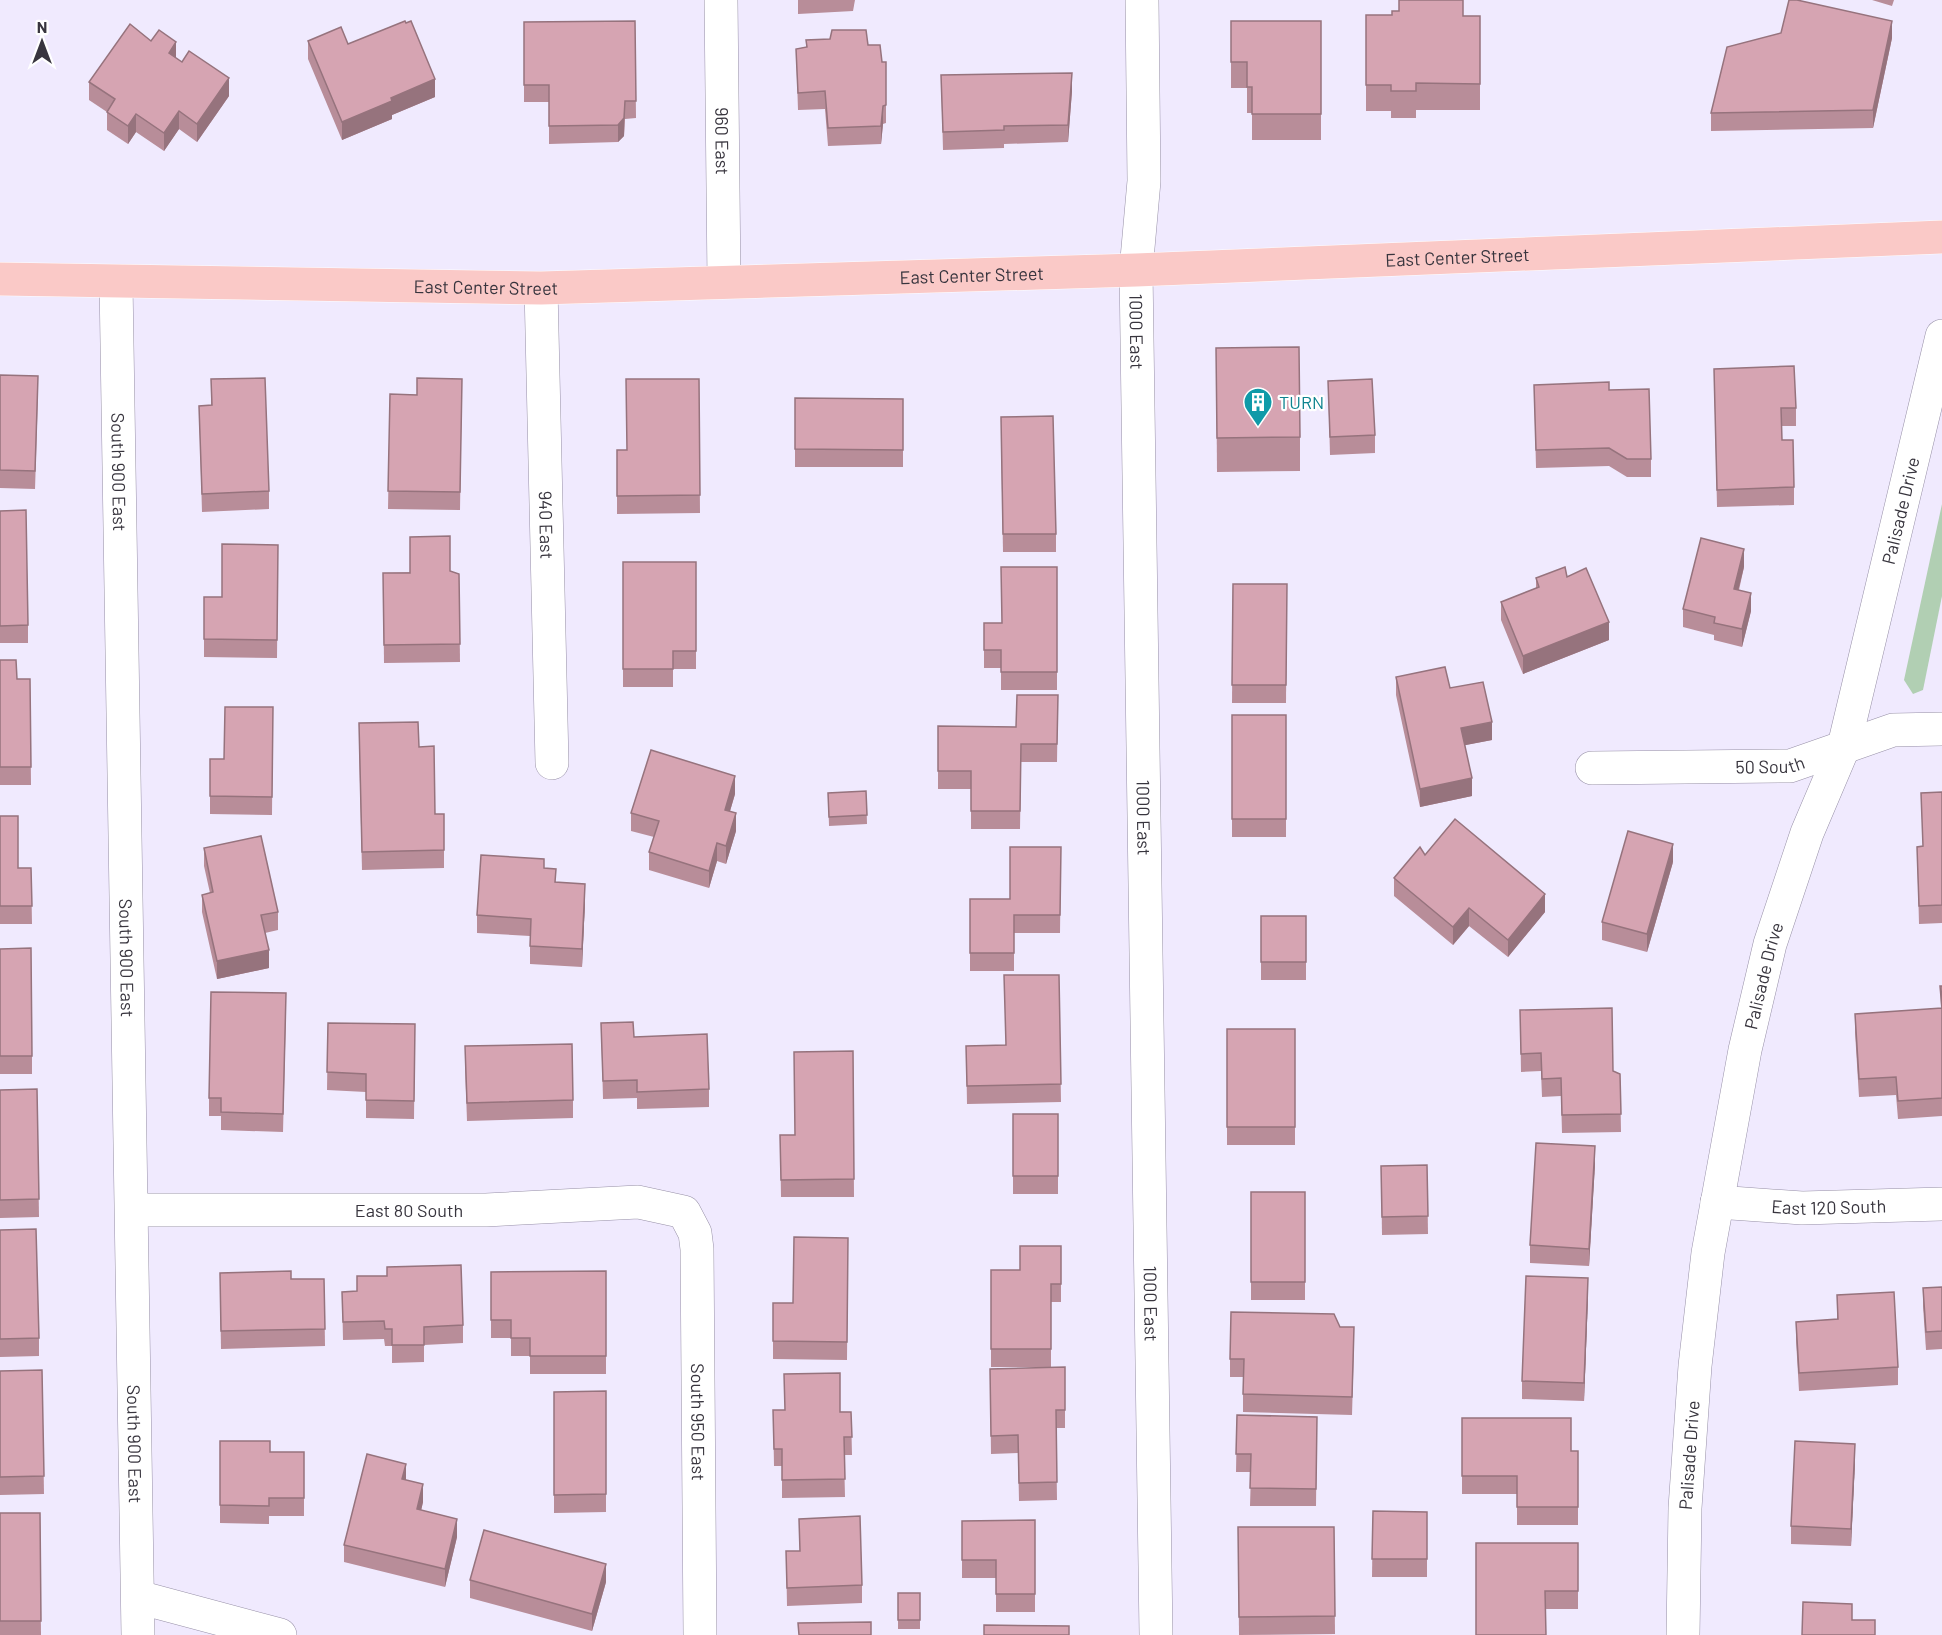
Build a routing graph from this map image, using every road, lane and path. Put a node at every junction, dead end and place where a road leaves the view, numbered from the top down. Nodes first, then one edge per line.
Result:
1 (721, 0) edge
2 (1142, 0) edge
3 (1942, 237) edge
4 (1136, 270) junction
5 (0, 279) edge
6 (116, 282) junction
7 (724, 282) junction
8 (542, 288) junction
9 (1942, 336) edge
10 (1942, 729) edge
11 (1844, 746) junction
12 (552, 763) dead end
13 (1592, 768) dead end
14 (1717, 1202) junction
15 (1942, 1204) edge
16 (133, 1210) junction
17 (684, 1212) joint
18 (138, 1597) junction
19 (138, 1635) edge
20 (280, 1635) edge
21 (700, 1635) edge
22 (1156, 1635) edge
23 (1683, 1635) edge

1 - 7 street, 960 East
2 - 4 street, 1000 East
3 - 4 main road, East Center Street
4 - 7 main road, East Center Street
4 - 22 street, 1000 East
5 - 6 main road, East Center Street
6 - 8 main road, East Center Street
6 - 16 street, South 900 East
7 - 8 main road, East Center Street
8 - 12 street, 940 East
9 - 11 street, Palisade Drive
10 - 11 street, 50 South
11 - 13 street, 50 South
11 - 14 street, Palisade Drive
14 - 15 street, East 120 South
14 - 23 street, Palisade Drive
16 - 17 street, East 80 South
16 - 18 street, South 900 East
17 - 21 street, South 950 East
18 - 19 street, South 900 East
18 - 20 street

